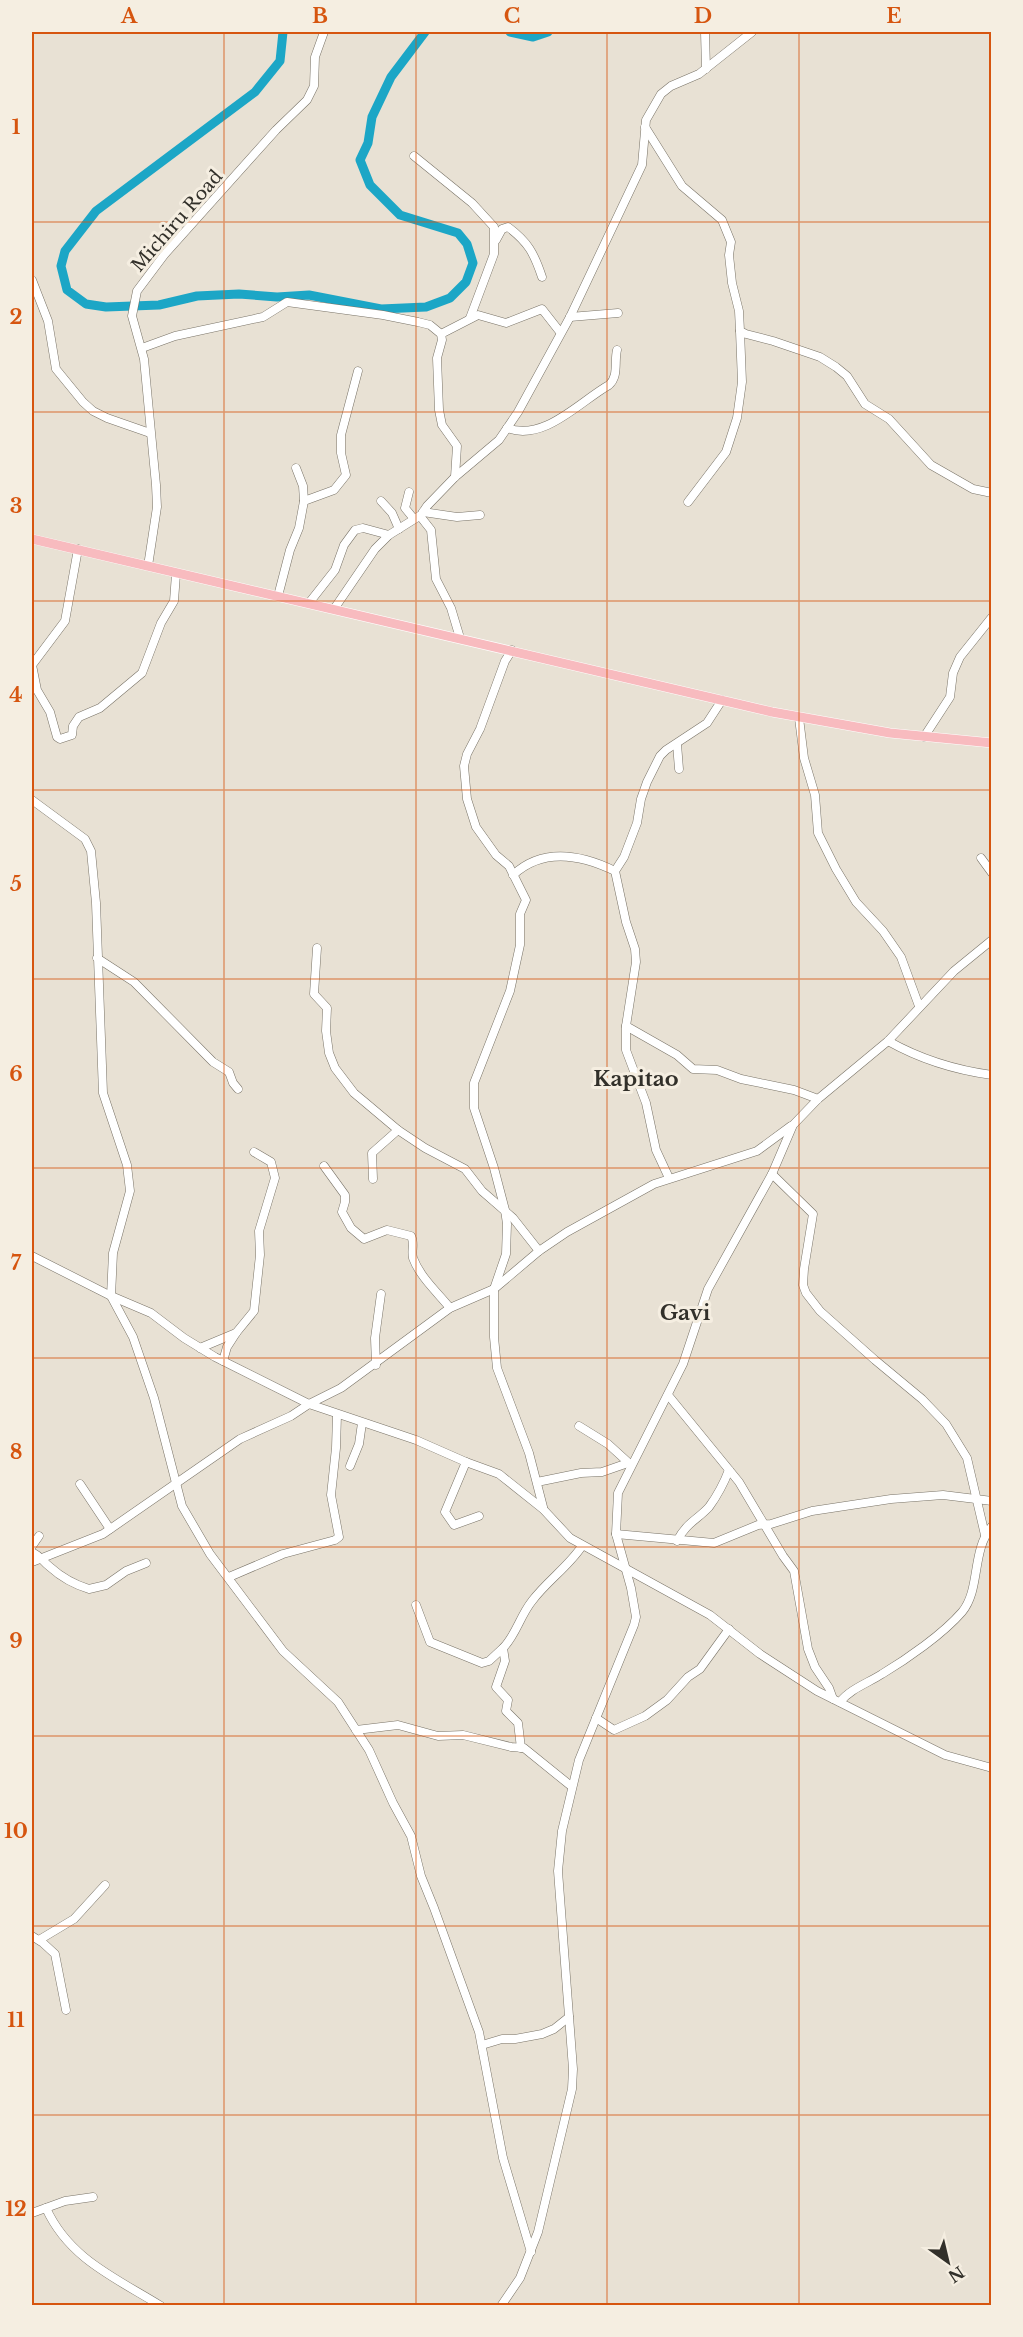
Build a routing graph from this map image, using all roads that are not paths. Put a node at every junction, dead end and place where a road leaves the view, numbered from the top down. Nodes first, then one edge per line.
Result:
1 (324, 32) edge
2 (705, 32) edge
3 (752, 32) edge
4 (706, 69) junction
5 (645, 127) junction
6 (414, 156) dead end
7 (496, 240) junction
8 (542, 277) dead end
9 (32, 280) edge
10 (618, 313) dead end
11 (570, 317) junction
12 (470, 318) junction
13 (740, 331) junction
14 (560, 332) junction
15 (441, 334) junction
16 (141, 348) junction
17 (617, 350) dead end
18 (358, 370) dead end
19 (507, 428) junction
20 (150, 433) junction
21 (296, 468) dead end
22 (455, 477) junction
23 (409, 492) dead end
24 (992, 493) edge
25 (304, 501) junction
26 (381, 501) dead end
27 (688, 502) dead end
28 (480, 515) dead end
29 (419, 516) junction
30 (399, 529) junction
31 (389, 535) junction
32 (32, 539) edge
33 (78, 549) junction
34 (148, 566) junction
35 (176, 574) junction
36 (278, 596) junction
37 (309, 603) junction
38 (334, 609) junction
39 (992, 617) edge
40 (460, 638) junction
41 (512, 650) junction
42 (722, 700) junction
43 (799, 718) junction
44 (924, 737) junction
45 (991, 741) edge
46 (677, 744) junction
47 (679, 769) dead end
48 (32, 800) edge
49 (981, 858) dead end
50 (509, 866) junction
51 (521, 867) junction
52 (615, 871) junction
53 (992, 873) edge
54 (513, 875) junction
55 (992, 940) edge
56 (317, 948) dead end
57 (98, 958) junction
58 (919, 1006) junction
59 (626, 1026) junction
60 (888, 1041) junction
61 (992, 1075) edge
62 (238, 1089) dead end
63 (818, 1099) junction
64 (793, 1125) junction
65 (398, 1130) junction
66 (254, 1152) dead end
67 (324, 1166) dead end
68 (772, 1174) junction
69 (669, 1178) junction
70 (373, 1179) dead end
71 (505, 1210) junction
72 (539, 1251) junction
73 (32, 1256) edge
74 (494, 1289) junction
75 (381, 1294) dead end
76 (111, 1296) junction
77 (450, 1308) junction
78 (236, 1333) junction
79 (200, 1348) junction
80 (223, 1361) junction
81 (376, 1365) junction
82 (668, 1395) junction
83 (309, 1404) junction
84 (337, 1415) junction
85 (362, 1423) junction
86 (579, 1426) dead end
87 (466, 1462) junction
88 (629, 1464) junction
89 (350, 1466) dead end
90 (729, 1470) junction
91 (537, 1482) junction
92 (176, 1483) junction
93 (80, 1484) dead end
94 (976, 1499) junction
95 (992, 1501) edge
96 (543, 1509) junction
97 (479, 1516) dead end
98 (765, 1524) junction
99 (992, 1526) edge
100 (110, 1529) junction
101 (616, 1534) junction
102 (985, 1535) junction
103 (39, 1536) dead end
104 (677, 1541) junction
105 (582, 1545) junction
106 (32, 1546) edge
107 (32, 1552) edge
108 (43, 1558) junction
109 (32, 1562) edge
110 (146, 1563) dead end
111 (626, 1569) junction
112 (229, 1577) junction
113 (417, 1605) dead end
114 (729, 1629) junction
115 (502, 1649) junction
116 (836, 1701) junction
117 (596, 1718) junction
118 (356, 1730) junction
119 (521, 1748) junction
120 (992, 1768) edge
121 (571, 1786) junction
122 (105, 1885) dead end
123 (35, 1938) edge
124 (66, 2010) dead end
125 (569, 2017) junction
126 (482, 2045) junction
127 (93, 2197) dead end
128 (46, 2208) junction
129 (32, 2213) edge
130 (531, 2252) junction
131 (161, 2306) edge
132 (501, 2306) edge

1 - 16 street, Michiru Road
2 - 4 street
3 - 4 street
4 - 5 street
5 - 11 street
5 - 13 street
6 - 7 street
7 - 8 street
7 - 12 street
9 - 20 street
10 - 11 street
11 - 14 street
12 - 14 street
12 - 15 street
13 - 24 street
13 - 27 street
14 - 19 street
15 - 16 street
15 - 22 street
16 - 20 street, Michiru Road
17 - 19 street
18 - 25 street
19 - 22 street
20 - 34 street, Michiru Road
21 - 25 street
22 - 29 street
23 - 29 street
25 - 36 street
26 - 30 street
28 - 29 street
29 - 30 street
29 - 40 street
30 - 31 street
31 - 37 street
31 - 38 street
32 - 33 main road
33 - 34 main road
33 - 35 street
34 - 35 main road
35 - 36 main road
36 - 37 main road
37 - 38 main road
38 - 40 main road
39 - 44 street
40 - 41 main road
41 - 42 main road
41 - 50 street
42 - 43 main road
42 - 46 street
43 - 44 main road
43 - 58 street
44 - 45 main road
46 - 47 street
46 - 52 street
48 - 57 street
49 - 53 street
50 - 51 street
50 - 54 street
51 - 52 street
51 - 54 street
52 - 59 street
54 - 71 street
55 - 58 street
56 - 65 street
57 - 62 street
57 - 76 street
58 - 60 street
59 - 63 street
59 - 69 street
60 - 61 street
60 - 63 street
63 - 64 street
64 - 68 street
64 - 69 street
65 - 70 street
65 - 71 street
66 - 78 street
67 - 77 street
68 - 82 street
68 - 94 street
69 - 72 street
71 - 72 street
71 - 74 street
72 - 74 street
73 - 76 street
74 - 77 street
74 - 91 street
75 - 81 street
76 - 79 street
76 - 92 street
77 - 81 street
78 - 79 street
78 - 80 street
79 - 80 street
80 - 83 street
81 - 83 street
82 - 88 street
82 - 90 street
83 - 84 street
83 - 92 street
84 - 85 street
84 - 112 street
85 - 87 street
85 - 89 street
86 - 88 street
87 - 96 street
87 - 97 street
88 - 91 street
88 - 101 street
90 - 98 street
90 - 104 street
91 - 96 street
92 - 100 street
92 - 112 street
93 - 100 street
94 - 95 street
94 - 98 street
94 - 102 street
96 - 105 street
98 - 104 street
98 - 116 street
99 - 102 street
100 - 108 street
101 - 104 street
101 - 111 street
102 - 116 street
103 - 106 street
105 - 111 street
105 - 115 street
107 - 108 street
108 - 109 street
108 - 110 street
111 - 114 street
111 - 117 street
112 - 118 street
113 - 115 street
114 - 116 street
114 - 117 street
115 - 119 street
116 - 120 street
117 - 121 street
118 - 119 street
118 - 126 street
119 - 121 street
121 - 125 street
122 - 123 street
123 - 124 street
125 - 126 street
125 - 130 street
126 - 130 street
127 - 128 street
128 - 129 street
128 - 131 street
130 - 132 street

